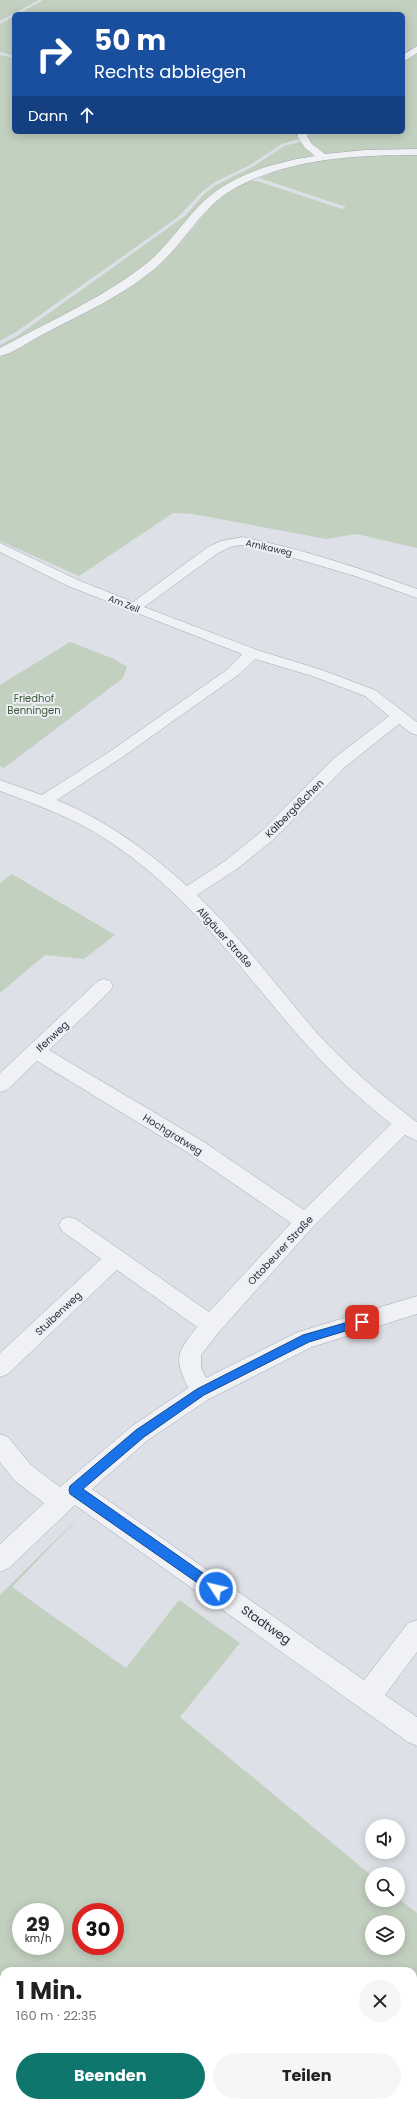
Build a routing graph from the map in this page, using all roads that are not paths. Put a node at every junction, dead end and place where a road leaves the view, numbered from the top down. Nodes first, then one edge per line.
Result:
1 (417, 49) edge
2 (405, 58) edge
3 (303, 134) edge
4 (417, 152) edge
5 (324, 158) junction
6 (0, 353) edge
7 (0, 547) edge
8 (417, 594) edge
9 (134, 608) junction
10 (252, 653) junction
11 (399, 716) junction
12 (417, 730) edge
13 (2, 787) edge
14 (44, 801) junction
15 (185, 895) junction
16 (104, 986) dead end
17 (36, 1051) junction
18 (0, 1085) edge
19 (411, 1128) edge
20 (306, 1222) junction
21 (69, 1225) dead end
22 (116, 1258) junction
23 (417, 1305) edge
24 (210, 1325) junction
25 (0, 1367) edge
26 (200, 1392) junction
27 (0, 1444) edge
28 (68, 1497) junction
29 (0, 1560) edge
30 (417, 1632) edge
31 (367, 1697) junction
32 (417, 1733) edge

1 - 2 street
3 - 5 street
4 - 5 street
5 - 6 street
7 - 9 street, Am Zeil
8 - 9 street, Arnikaweg
9 - 10 street, Am Zeil
10 - 11 street, Am Zeil
10 - 14 street
11 - 12 street, Am Zeil
11 - 15 street, Kälbergäßchen
13 - 14 street, Allgäuer Straße
14 - 15 street, Allgäuer Straße
15 - 19 street, Allgäuer Straße
16 - 17 street, Ifenweg
17 - 18 street, Ifenweg
17 - 20 street, Hochgratweg
19 - 20 street, Ottobeurer Straße
20 - 24 street, Ottobeurer Straße
21 - 22 street
22 - 24 street
22 - 25 street, Stuibenweg
23 - 26 street
24 - 26 street, Ottobeurer Straße
26 - 28 street
27 - 28 street, Stadtweg
28 - 29 street
28 - 31 street, Stadtweg
30 - 31 street
31 - 32 street, Stadtweg

